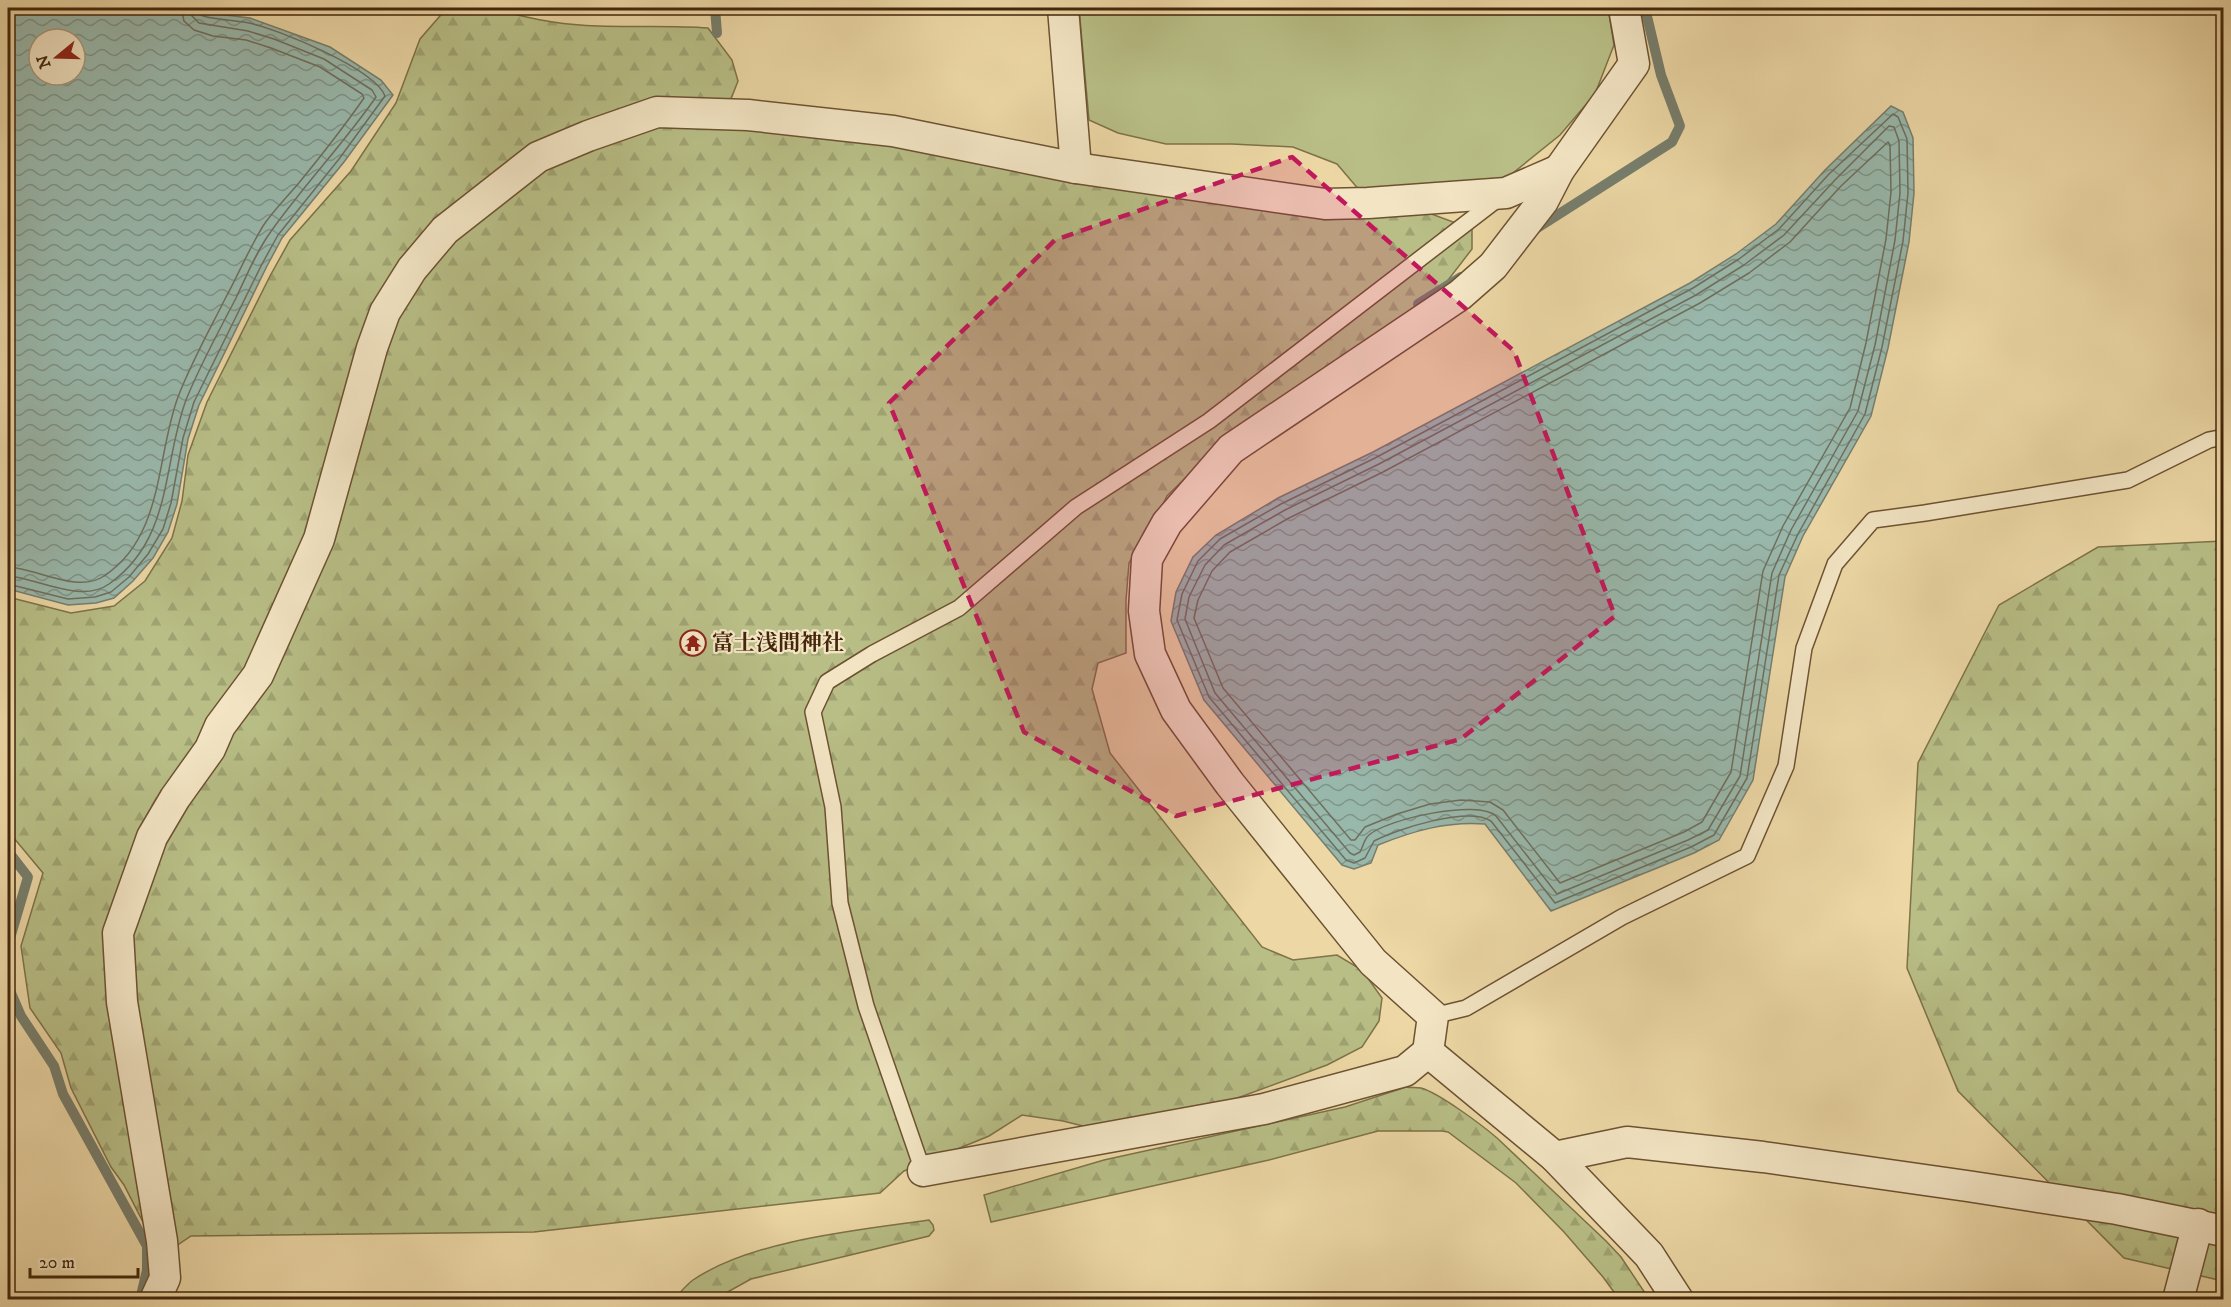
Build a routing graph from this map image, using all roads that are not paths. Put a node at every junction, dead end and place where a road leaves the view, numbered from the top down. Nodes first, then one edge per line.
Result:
1 (1063, 8) edge
2 (1624, 8) edge
3 (1077, 168) junction
4 (1558, 170) junction
5 (1506, 193) junction
6 (2223, 437) edge
7 (1433, 1016) junction
8 (1428, 1052) junction
9 (1555, 1157) junction
10 (923, 1171) joint
11 (2211, 1228) edge
12 (155, 1299) edge
13 (1678, 1299) edge
14 (2178, 1299) edge

1 - 3 street
2 - 4 street
3 - 5 street
3 - 12 street
4 - 5 street
4 - 7 street
5 - 10 lane
6 - 7 lane
7 - 8 street
8 - 9 street
8 - 10 street
9 - 11 street
9 - 13 street
11 - 14 street

